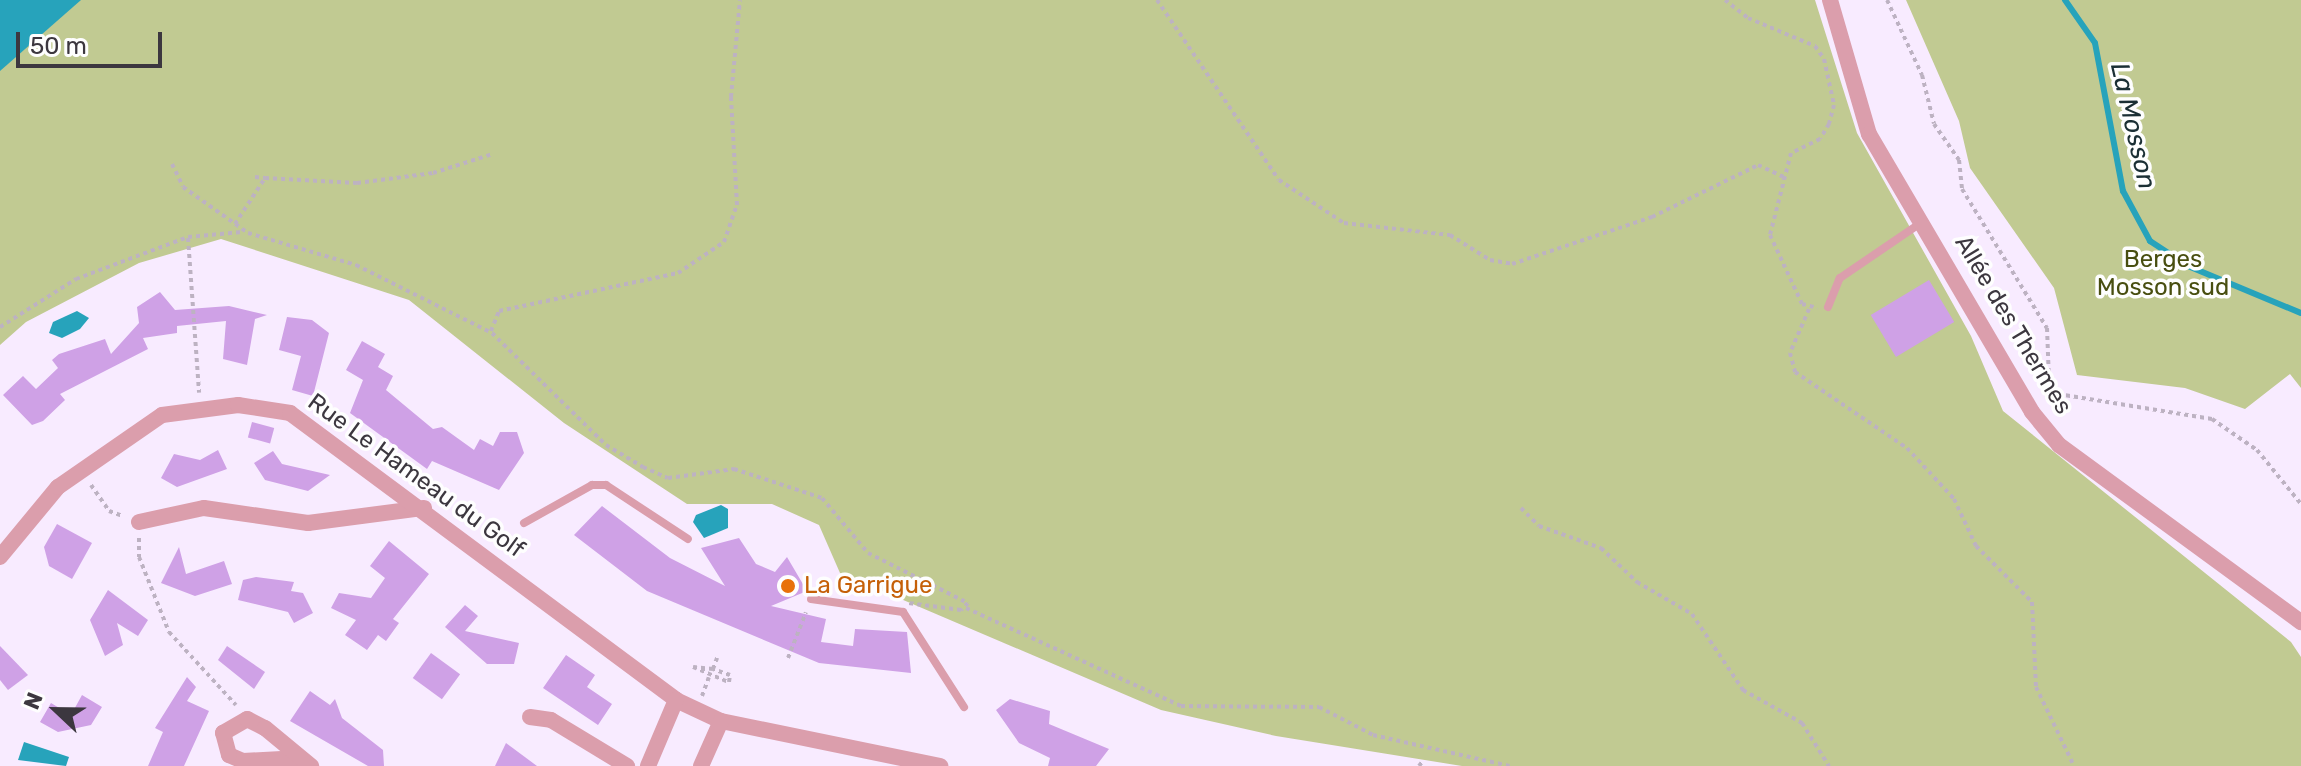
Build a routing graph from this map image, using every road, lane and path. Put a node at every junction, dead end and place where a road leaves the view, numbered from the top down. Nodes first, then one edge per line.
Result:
1 (740, 0) edge
2 (1157, 0) edge
3 (1725, 0) edge
4 (1830, 0) edge
5 (1887, 0) edge
6 (493, 154) dead end
7 (172, 164) dead end
8 (255, 177) dead end
9 (265, 178) junction
10 (1786, 178) junction
11 (1923, 221) junction
12 (235, 224) junction
13 (248, 233) junction
14 (188, 237) junction
15 (1828, 307) joint
16 (1809, 309) junction
17 (0, 327) edge
18 (492, 333) junction
19 (201, 407) junction
20 (80, 470) junction
21 (2301, 504) edge
22 (424, 508) junction
23 (1521, 508) dead end
24 (139, 522) junction
25 (524, 523) dead end
26 (688, 539) dead end
27 (0, 557) edge
28 (811, 599) joint
29 (966, 608) junction
30 (903, 612) junction
31 (2301, 622) edge
32 (717, 658) dead end
33 (788, 658) dead end
34 (713, 669) junction
35 (676, 700) junction
36 (964, 707) dead end
37 (530, 717) dead end
38 (247, 719) junction
39 (721, 721) junction
40 (306, 762) edge
41 (627, 766) edge
42 (648, 766) edge
43 (701, 766) edge
44 (940, 766) edge
45 (1510, 766) edge
46 (1829, 766) edge
47 (2074, 766) edge

1 - 18 path
2 - 10 path
3 - 10 path
4 - 11 street, Allée des Thermes
5 - 21 path
6 - 9 path
7 - 12 path
8 - 9 path
9 - 12 path
10 - 16 path
11 - 15 lane
11 - 31 street, Allée des Thermes
12 - 13 path
13 - 14 path
13 - 18 path
14 - 17 path
14 - 19 path
15 - 16 path
16 - 47 path
18 - 29 path
19 - 20 street, Rue Le Hameau du Golf
19 - 22 street, Rue Le Hameau du Golf
20 - 24 path
20 - 27 street, Rue Le Hameau du Golf
22 - 24 street
22 - 35 street, Rue Le Hameau du Golf
23 - 46 path
24 - 38 path
25 - 26 lane
28 - 30 lane
28 - 33 path
29 - 30 path
29 - 45 path
30 - 36 lane
32 - 34 path
34 - 34 path
35 - 39 street, Rue Le Hameau du Golf
35 - 42 street
37 - 41 street
38 - 40 street
38 - 40 street
39 - 43 street
39 - 44 street, Rue Le Hameau du Golf

